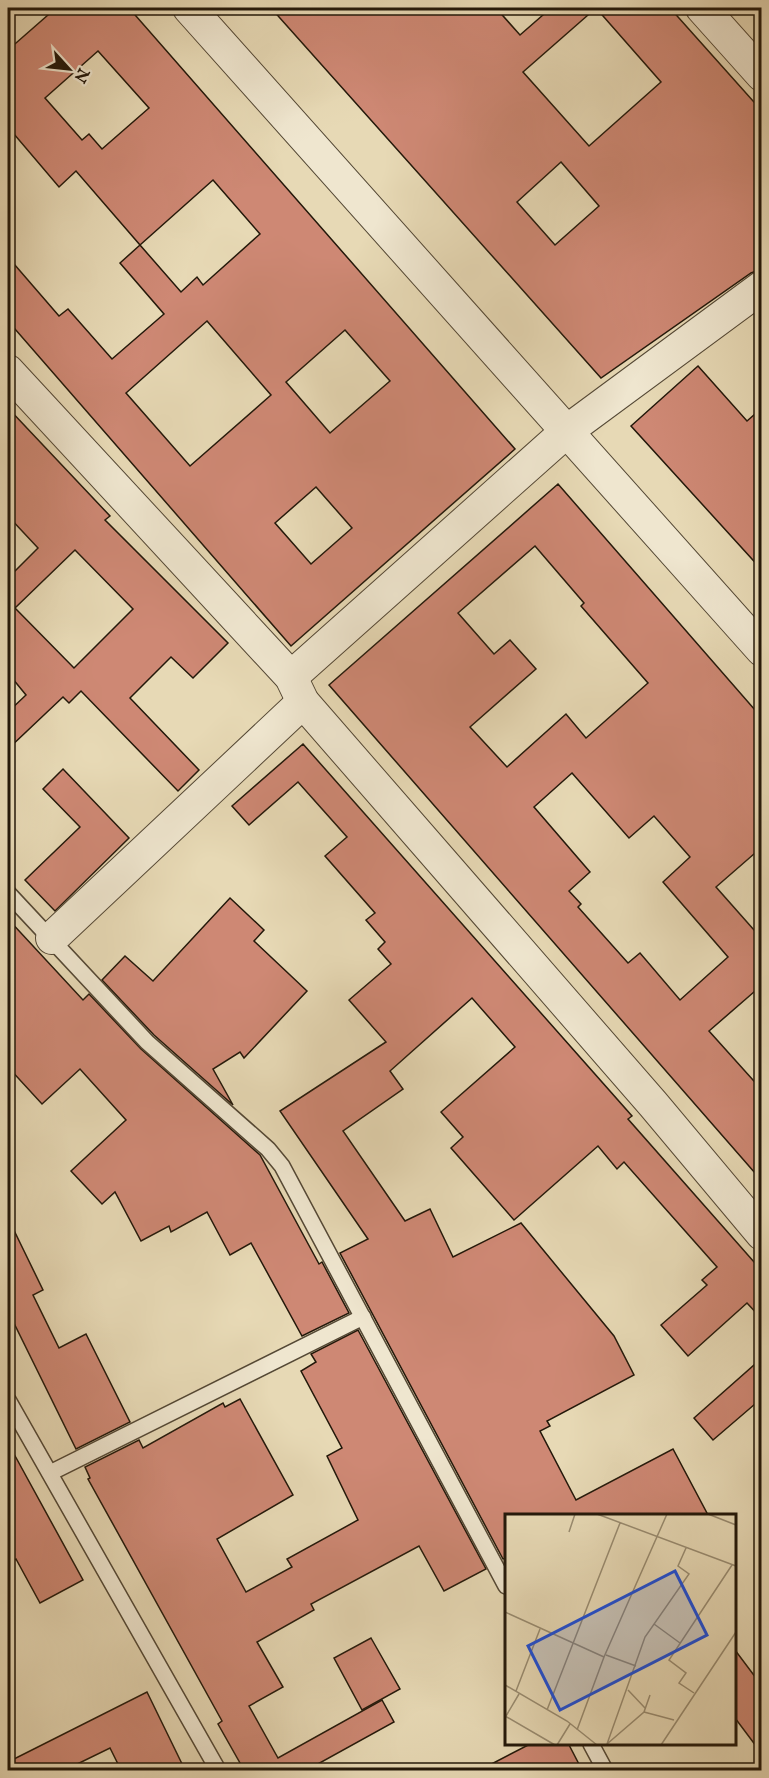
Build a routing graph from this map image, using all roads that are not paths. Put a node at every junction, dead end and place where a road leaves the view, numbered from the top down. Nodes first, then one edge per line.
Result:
1 (189, 8) edge
2 (702, 8) edge
3 (762, 75) edge
4 (762, 287) edge
5 (8, 371) edge
6 (567, 431) junction
7 (762, 650) edge
8 (297, 690) junction
9 (8, 893) edge
10 (52, 938) junction
11 (762, 1234) edge
12 (363, 1317) junction
13 (8, 1400) edge
14 (50, 1473) junction
15 (505, 1582) edge
16 (592, 1745) edge
17 (218, 1770) edge
18 (605, 1770) edge

1 - 6 street
2 - 3 street
4 - 6 street
5 - 8 street
6 - 7 street
6 - 8 street
8 - 10 street
8 - 11 street
9 - 10 lane
10 - 12 lane
12 - 14 lane
12 - 15 lane
13 - 14 lane
14 - 17 lane
16 - 18 lane

